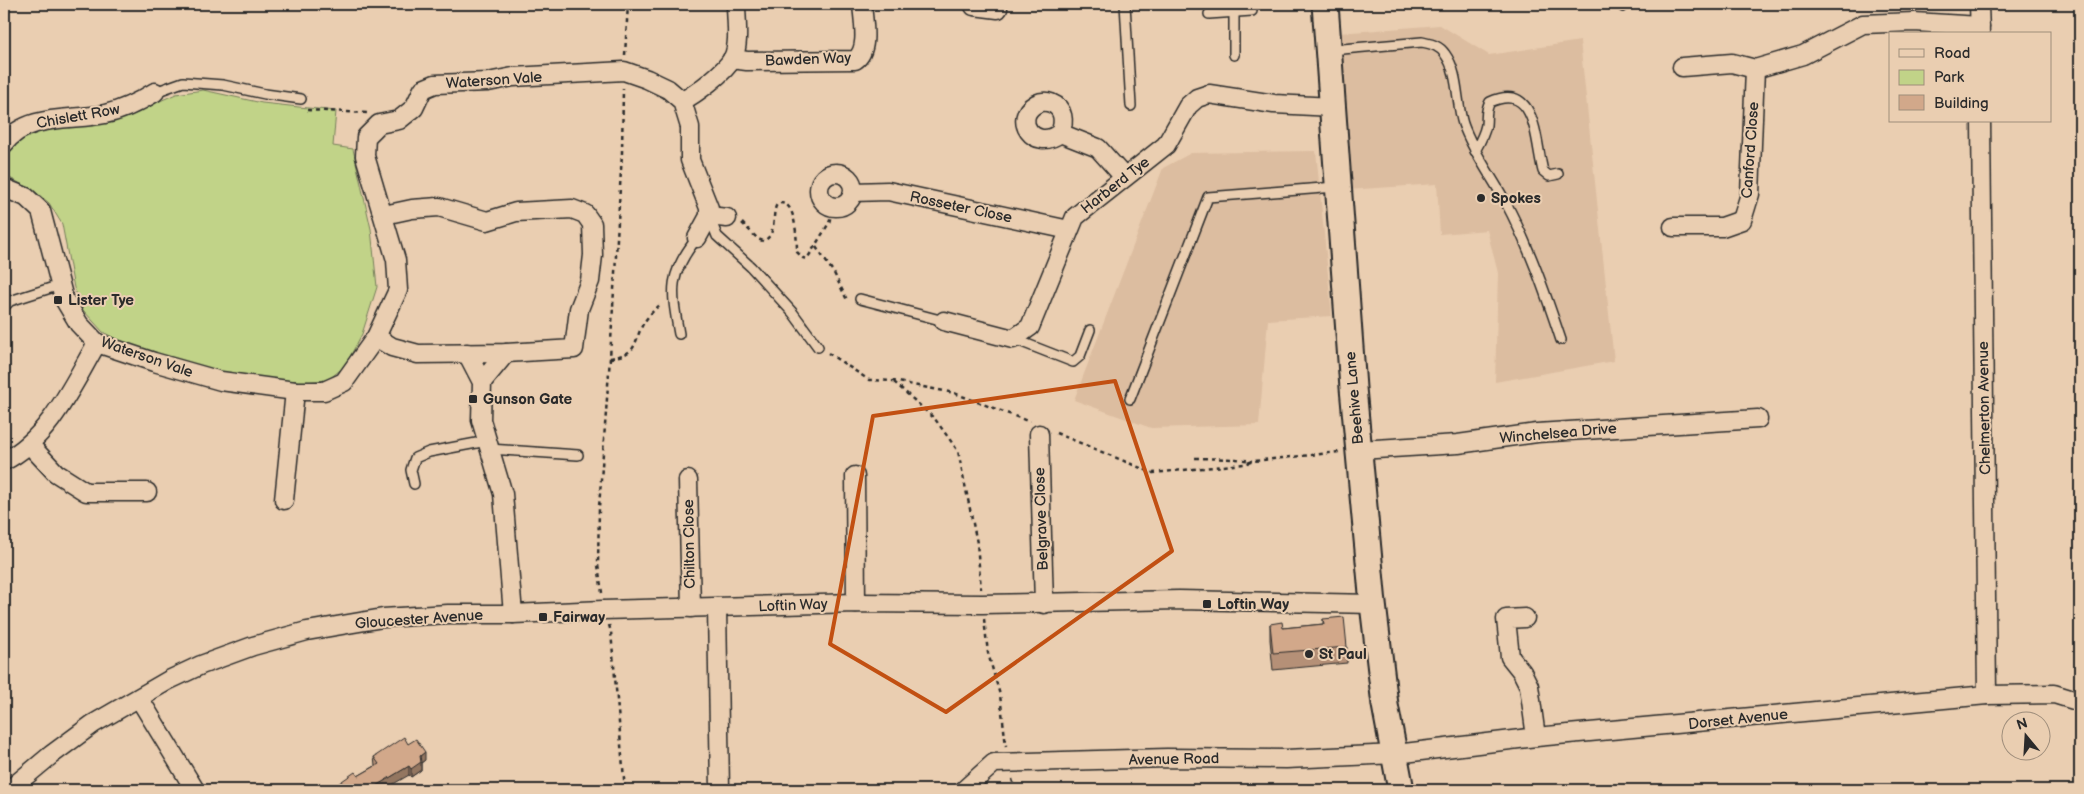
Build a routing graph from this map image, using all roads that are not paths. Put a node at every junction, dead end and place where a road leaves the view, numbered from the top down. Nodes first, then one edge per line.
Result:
1 (736, 4) edge
2 (862, 4) edge
3 (973, 4) edge
4 (1125, 4) edge
5 (1325, 4) edge
6 (1979, 4) edge
7 (1234, 7) edge
8 (998, 10) dead end
9 (1252, 10) dead end
10 (1209, 14) dead end
11 (1980, 30) edge
12 (1328, 50) junction
13 (1234, 55) dead end
14 (732, 59) junction
15 (1682, 67) dead end
16 (1755, 69) junction
17 (155, 92) joint
18 (301, 98) dead end
19 (682, 101) junction
20 (1131, 106) dead end
21 (1333, 107) junction
22 (1981, 122) edge
23 (1060, 133) dead end
24 (4, 144) edge
25 (1475, 151) junction
26 (1558, 174) dead end
27 (1124, 177) junction
28 (1339, 187) junction
29 (4, 188) edge
30 (853, 192) junction
31 (384, 215) junction
32 (709, 216) junction
33 (733, 219) road end
34 (1673, 227) dead end
35 (1069, 230) junction
36 (697, 238) joint
37 (60, 285) junction
38 (860, 299) road end
39 (4, 308) edge
40 (944, 321) joint
41 (1090, 330) dead end
42 (679, 334) dead end
43 (376, 337) junction
44 (1013, 339) junction
45 (1561, 340) dead end
46 (97, 343) junction
47 (818, 346) road end
48 (467, 353) junction
49 (506, 353) junction
50 (482, 382) junction
51 (295, 391) junction
52 (1130, 399) dead end
53 (1758, 419) dead end
54 (1040, 429) road end
55 (30, 445) junction
56 (488, 445) junction
57 (1359, 450) junction
58 (578, 455) dead end
59 (4, 461) edge
60 (854, 476) dead end
61 (688, 480) dead end
62 (414, 484) dead end
63 (147, 492) dead end
64 (284, 500) dead end
65 (856, 603) junction
66 (1044, 604) junction
67 (1373, 604) junction
68 (717, 607) junction
69 (691, 608) junction
70 (603, 610) joint
71 (513, 614) junction
72 (1525, 618) dead end
73 (1987, 695) junction
74 (138, 698) junction
75 (2080, 702) edge
76 (1536, 737) junction
77 (1396, 754) junction
78 (8, 790) edge
79 (194, 790) edge
80 (720, 790) edge
81 (964, 790) edge
82 (1401, 790) edge

1 - 14 street
2 - 14 street, Bawden Way
3 - 8 street
4 - 20 lane
5 - 12 main road, Beehive Lane
6 - 11 street
7 - 9 lane
7 - 10 lane
7 - 13 lane
11 - 16 street
12 - 21 main road, Beehive Lane
12 - 25 lane
14 - 19 street
15 - 16 street
16 - 34 street, Canford Close
17 - 18 lane
17 - 24 street, Chislett Row
19 - 31 street, Waterson Vale
19 - 32 street
21 - 27 street, Harberd Tye
21 - 28 main road, Beehive Lane
22 - 73 street, Chelmerton Avenue
23 - 27 street
25 - 26 lane
25 - 45 lane
27 - 35 street, Harberd Tye
28 - 52 lane
28 - 57 main road, Beehive Lane
29 - 37 street, Waterson Vale
30 - 30 street
30 - 35 street, Rosseter Close
31 - 43 street, Waterson Vale
31 - 49 street
32 - 33 street
32 - 36 street
32 - 47 lane
35 - 44 street, Harberd Tye
36 - 42 lane
37 - 39 lane
37 - 46 street, Waterson Vale
38 - 40 lane
40 - 44 street
41 - 44 lane
43 - 48 street
43 - 51 street, Waterson Vale
46 - 51 street, Waterson Vale
46 - 55 street
48 - 49 street
48 - 50 street
49 - 50 street
50 - 56 street
51 - 64 street
53 - 57 street, Winchelsea Drive
54 - 66 street, Belgrave Close
55 - 59 street
55 - 63 street
56 - 58 lane
56 - 62 lane
56 - 71 street
57 - 67 main road, Beehive Lane
60 - 65 street
61 - 69 street, Chilton Close
65 - 66 street, Loftin Way
65 - 68 street, Loftin Way
66 - 67 street, Loftin Way
67 - 77 main road, Beehive Lane
68 - 69 street, Loftin Way
68 - 80 street
69 - 70 street, Loftin Way
70 - 71 street, Gloucester Avenue
71 - 74 street, Gloucester Avenue
72 - 76 street
73 - 75 street, Dorset Avenue
73 - 76 street, Dorset Avenue
74 - 78 street, Gloucester Avenue
74 - 79 street
76 - 77 street, Dorset Avenue
77 - 81 street, Avenue Road
77 - 82 main road, Beehive Lane

